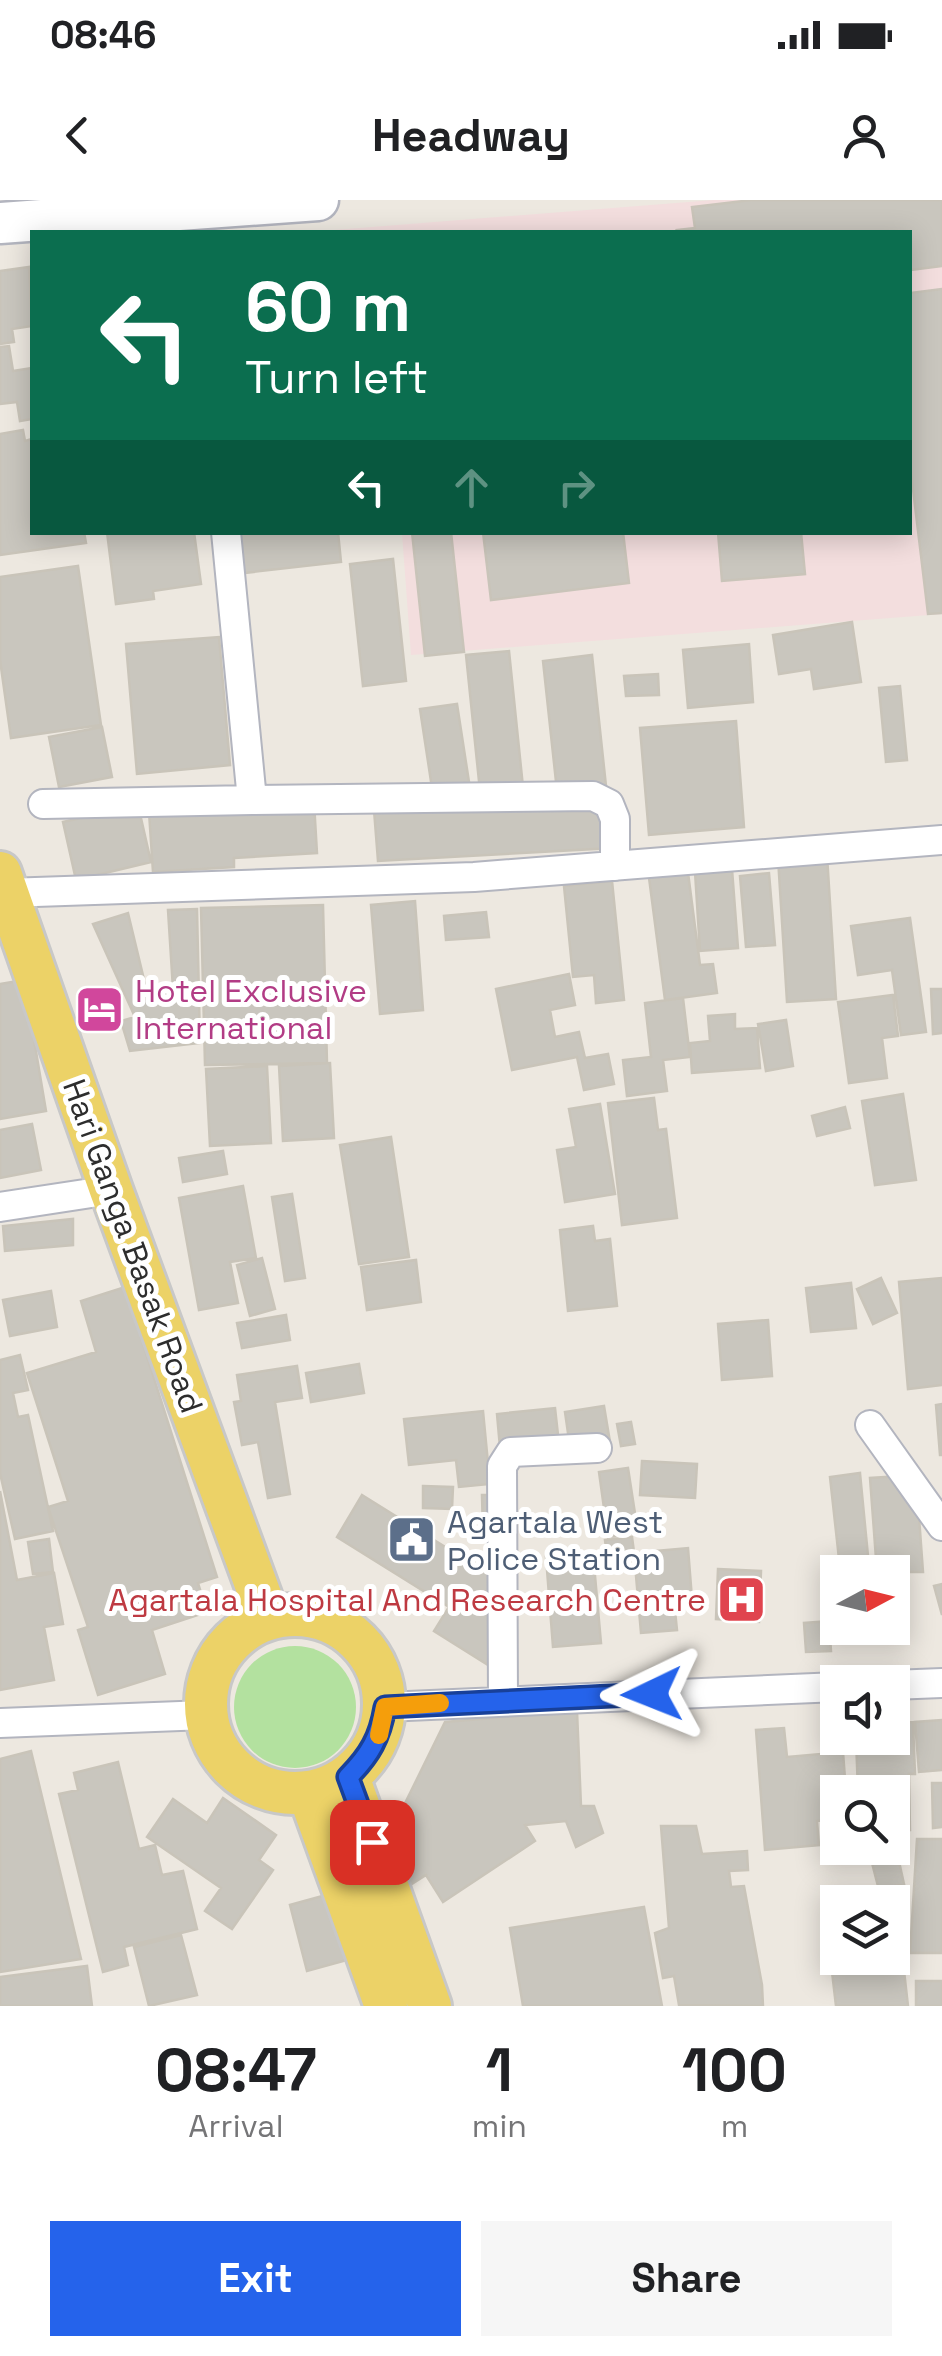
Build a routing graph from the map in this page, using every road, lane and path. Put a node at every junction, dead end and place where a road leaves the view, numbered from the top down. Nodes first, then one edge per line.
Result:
1 (318, 200) edge
2 (82, 209) edge
3 (194, 221) edge
4 (0, 223) edge
5 (226, 535) edge
6 (252, 800) junction
7 (43, 804) dead end
8 (942, 840) edge
9 (615, 866) junction
10 (3, 883) edge
11 (110, 1190) junction
12 (0, 1207) edge
13 (870, 1425) dead end
14 (596, 1448) dead end
15 (942, 1526) edge
16 (268, 1618) junction
17 (942, 1683) edge
18 (910, 1684) edge
19 (820, 1688) edge
20 (503, 1701) junction
21 (385, 1707) junction
22 (206, 1715) junction
23 (0, 1723) edge
24 (348, 1777) junction
25 (309, 1793) junction
26 (386, 2006) edge
27 (430, 2006) edge

1 - 3 street
2 - 3 street
2 - 4 street
5 - 6 street
6 - 7 street
6 - 9 street
8 - 9 street
9 - 10 street
10 - 11 main road, Hari Ganga Basak Road
11 - 12 street
11 - 16 main road, Hari Ganga Basak Road
13 - 15 street
14 - 20 street
16 - 21 main road
16 - 22 main road
17 - 18 street
19 - 20 street
20 - 21 street
21 - 24 main road
22 - 23 street
22 - 25 main road
24 - 25 main road
24 - 27 main road
25 - 26 main road

